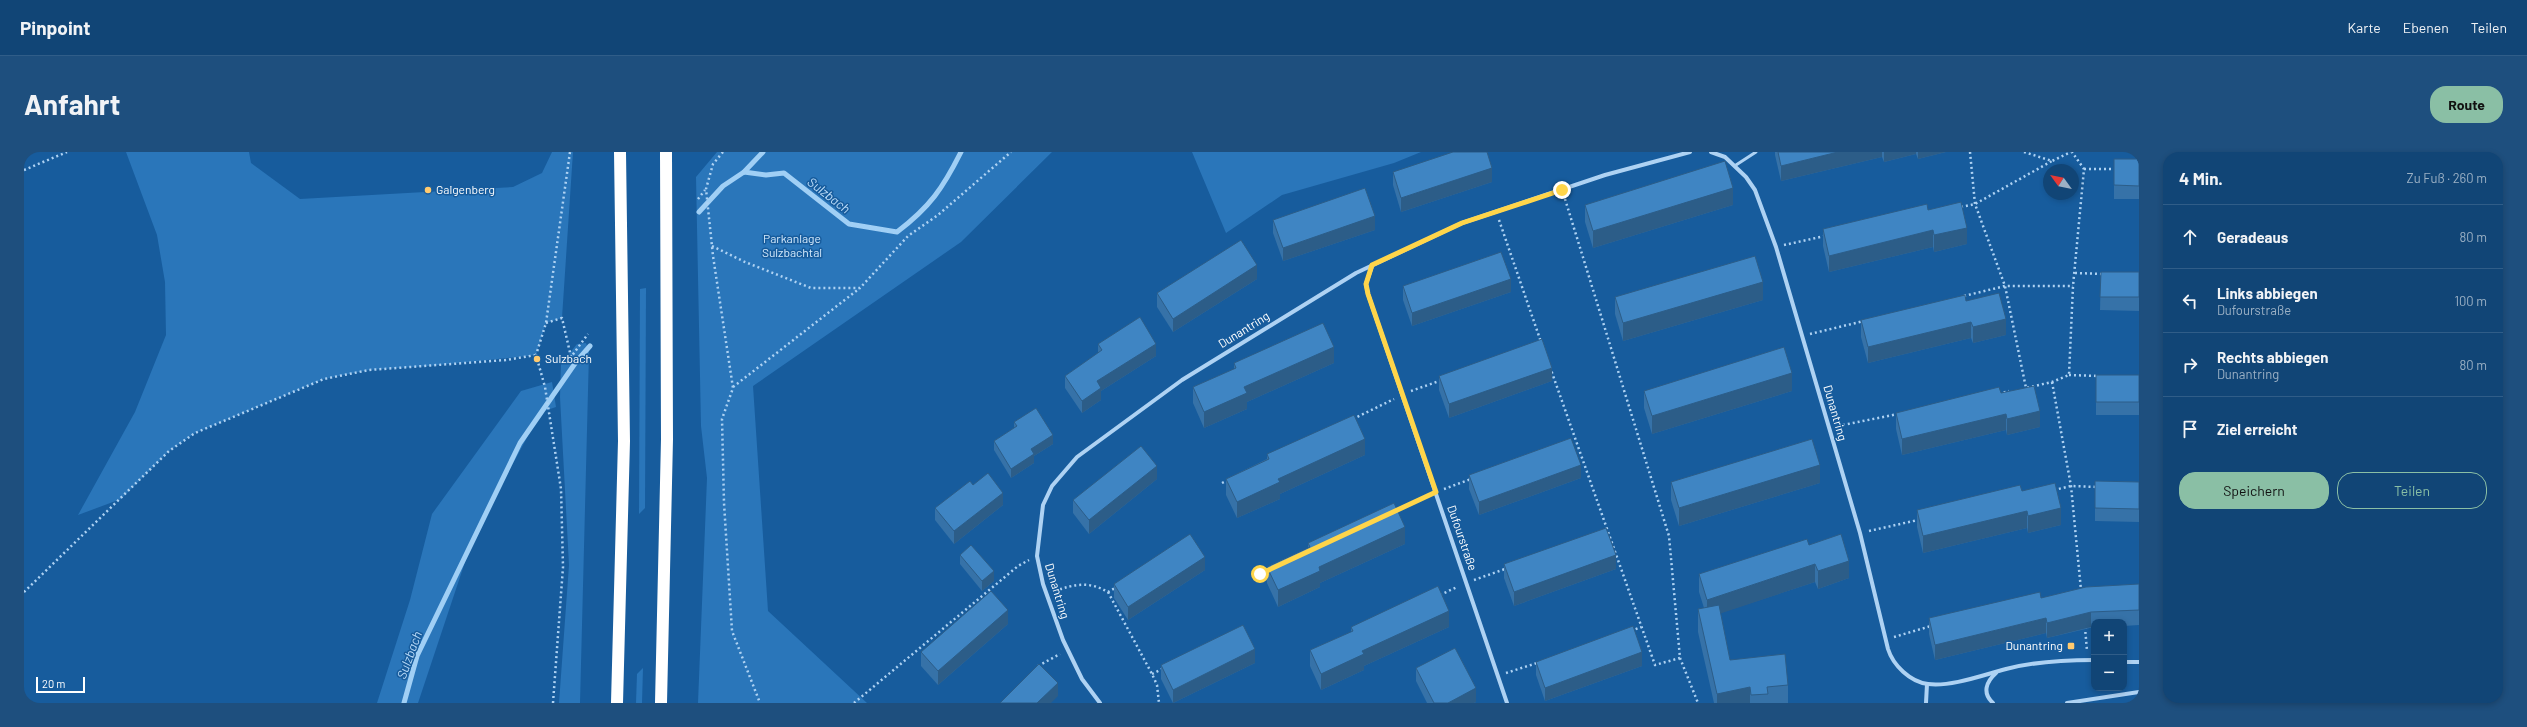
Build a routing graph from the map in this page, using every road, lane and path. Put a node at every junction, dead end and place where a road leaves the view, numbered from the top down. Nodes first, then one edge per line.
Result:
1 (67, 152) edge
2 (570, 152) edge
3 (620, 152) edge
4 (666, 152) edge
5 (723, 152) edge
6 (1011, 152) edge
7 (1690, 152) edge
8 (1711, 152) edge
9 (1756, 152) edge
10 (1970, 152) edge
11 (2024, 152) edge
12 (2072, 152) edge
13 (2052, 161) junction
14 (1736, 165) junction
15 (2084, 169) junction
16 (2123, 169) edge
17 (24, 170) edge
18 (706, 189) junction
19 (1562, 190) junction
20 (698, 199) dead end
21 (1975, 204) junction
22 (1960, 208) edge
23 (1496, 212) junction
24 (1830, 235) edge
25 (712, 245) junction
26 (1776, 247) junction
27 (1372, 265) junction
28 (2075, 273) junction
29 (2107, 274) edge
30 (2004, 286) junction
31 (2073, 286) junction
32 (860, 288) junction
33 (1960, 297) edge
34 (1870, 319) edge
35 (546, 323) junction
36 (588, 334) dead end
37 (1802, 336) junction
38 (1534, 345) edge
39 (536, 354) junction
40 (1550, 365) edge
41 (2068, 375) junction
42 (2100, 376) edge
43 (1446, 378) edge
44 (2052, 382) junction
45 (733, 388) junction
46 (2026, 388) junction
47 (2018, 390) edge
48 (2010, 391) edge
49 (1995, 394) edge
50 (1402, 395) junction
51 (1904, 412) edge
52 (1347, 422) edge
53 (1828, 428) junction
54 (1576, 440) junction
55 (1569, 443) edge
56 (1236, 476) edge
57 (1472, 478) edge
58 (1222, 483) dead end
59 (2071, 486) junction
60 (2101, 487) edge
61 (2049, 491) edge
62 (1436, 492) junction
63 (1394, 512) edge
64 (1921, 520) edge
65 (1860, 533) junction
66 (1037, 556) junction
67 (1274, 568) edge
68 (1260, 574) dead end
69 (1121, 584) edge
70 (24, 592) edge
71 (1108, 592) junction
72 (1046, 594) junction
73 (2074, 594) edge
74 (2084, 623) edge
75 (1939, 624) edge
76 (1641, 627) junction
77 (1626, 632) edge
78 (1885, 639) junction
79 (1068, 650) junction
80 (1680, 658) junction
81 (2088, 660) joint
82 (1543, 661) edge
83 (2127, 662) edge
84 (2139, 662) edge
85 (1166, 667) edge
86 (1035, 669) edge
87 (1996, 672) junction
88 (1152, 674) junction
89 (1498, 676) junction
90 (1927, 684) junction
91 (2139, 692) edge
92 (553, 703) edge
93 (617, 703) edge
94 (661, 703) edge
95 (760, 703) edge
96 (854, 703) edge
97 (1100, 703) edge
98 (1159, 703) edge
99 (1507, 703) edge
100 (1698, 703) edge
101 (1926, 703) edge
102 (1993, 703) edge
103 (2067, 703) edge

1 - 17 path
2 - 35 path
3 - 93 highway
4 - 94 highway
5 - 18 path
6 - 32 path
7 - 19 street, Dunantring
8 - 14 street, Dunantring
9 - 14 lane
10 - 21 path
11 - 13 path
12 - 13 path
12 - 15 path
13 - 21 path
14 - 26 street, Dunantring
15 - 16 path
15 - 28 path
18 - 20 path
18 - 25 path
19 - 23 street, Dunantring
19 - 80 path
21 - 22 path
21 - 30 path
23 - 27 street, Dunantring
23 - 38 path
24 - 26 path
25 - 32 path
25 - 45 path
26 - 37 street, Dunantring
27 - 50 street, Dufourstraße
27 - 66 street, Dunantring
28 - 29 path
28 - 31 path
30 - 31 path
30 - 33 path
30 - 46 path
31 - 41 path
32 - 45 path
34 - 37 path
35 - 36 path
35 - 39 path
37 - 53 street, Dunantring
39 - 70 path
39 - 92 path
40 - 54 path
41 - 42 path
41 - 44 path
43 - 50 path
44 - 46 path
44 - 59 path
45 - 95 path
46 - 47 path
48 - 49 path
50 - 52 path
50 - 62 street, Dufourstraße
51 - 53 path
53 - 65 street, Dunantring
54 - 55 path
54 - 76 path
56 - 58 path
57 - 62 path
59 - 60 path
59 - 61 path
59 - 73 path
62 - 63 path
62 - 89 street, Dufourstraße
64 - 65 path
65 - 78 street, Dunantring
66 - 72 street, Dunantring
66 - 96 path
67 - 68 path
69 - 71 path
71 - 72 path
71 - 88 path
72 - 79 street, Dunantring
74 - 81 path
75 - 78 path
76 - 77 path
76 - 80 path
78 - 90 street, Dunantring
79 - 86 path
79 - 97 street, Dunantring
80 - 100 path
81 - 87 street
82 - 89 path
83 - 84 street
85 - 88 path
87 - 90 street
87 - 102 street
88 - 98 path
89 - 99 street, Dufourstraße
90 - 101 street
91 - 103 street

